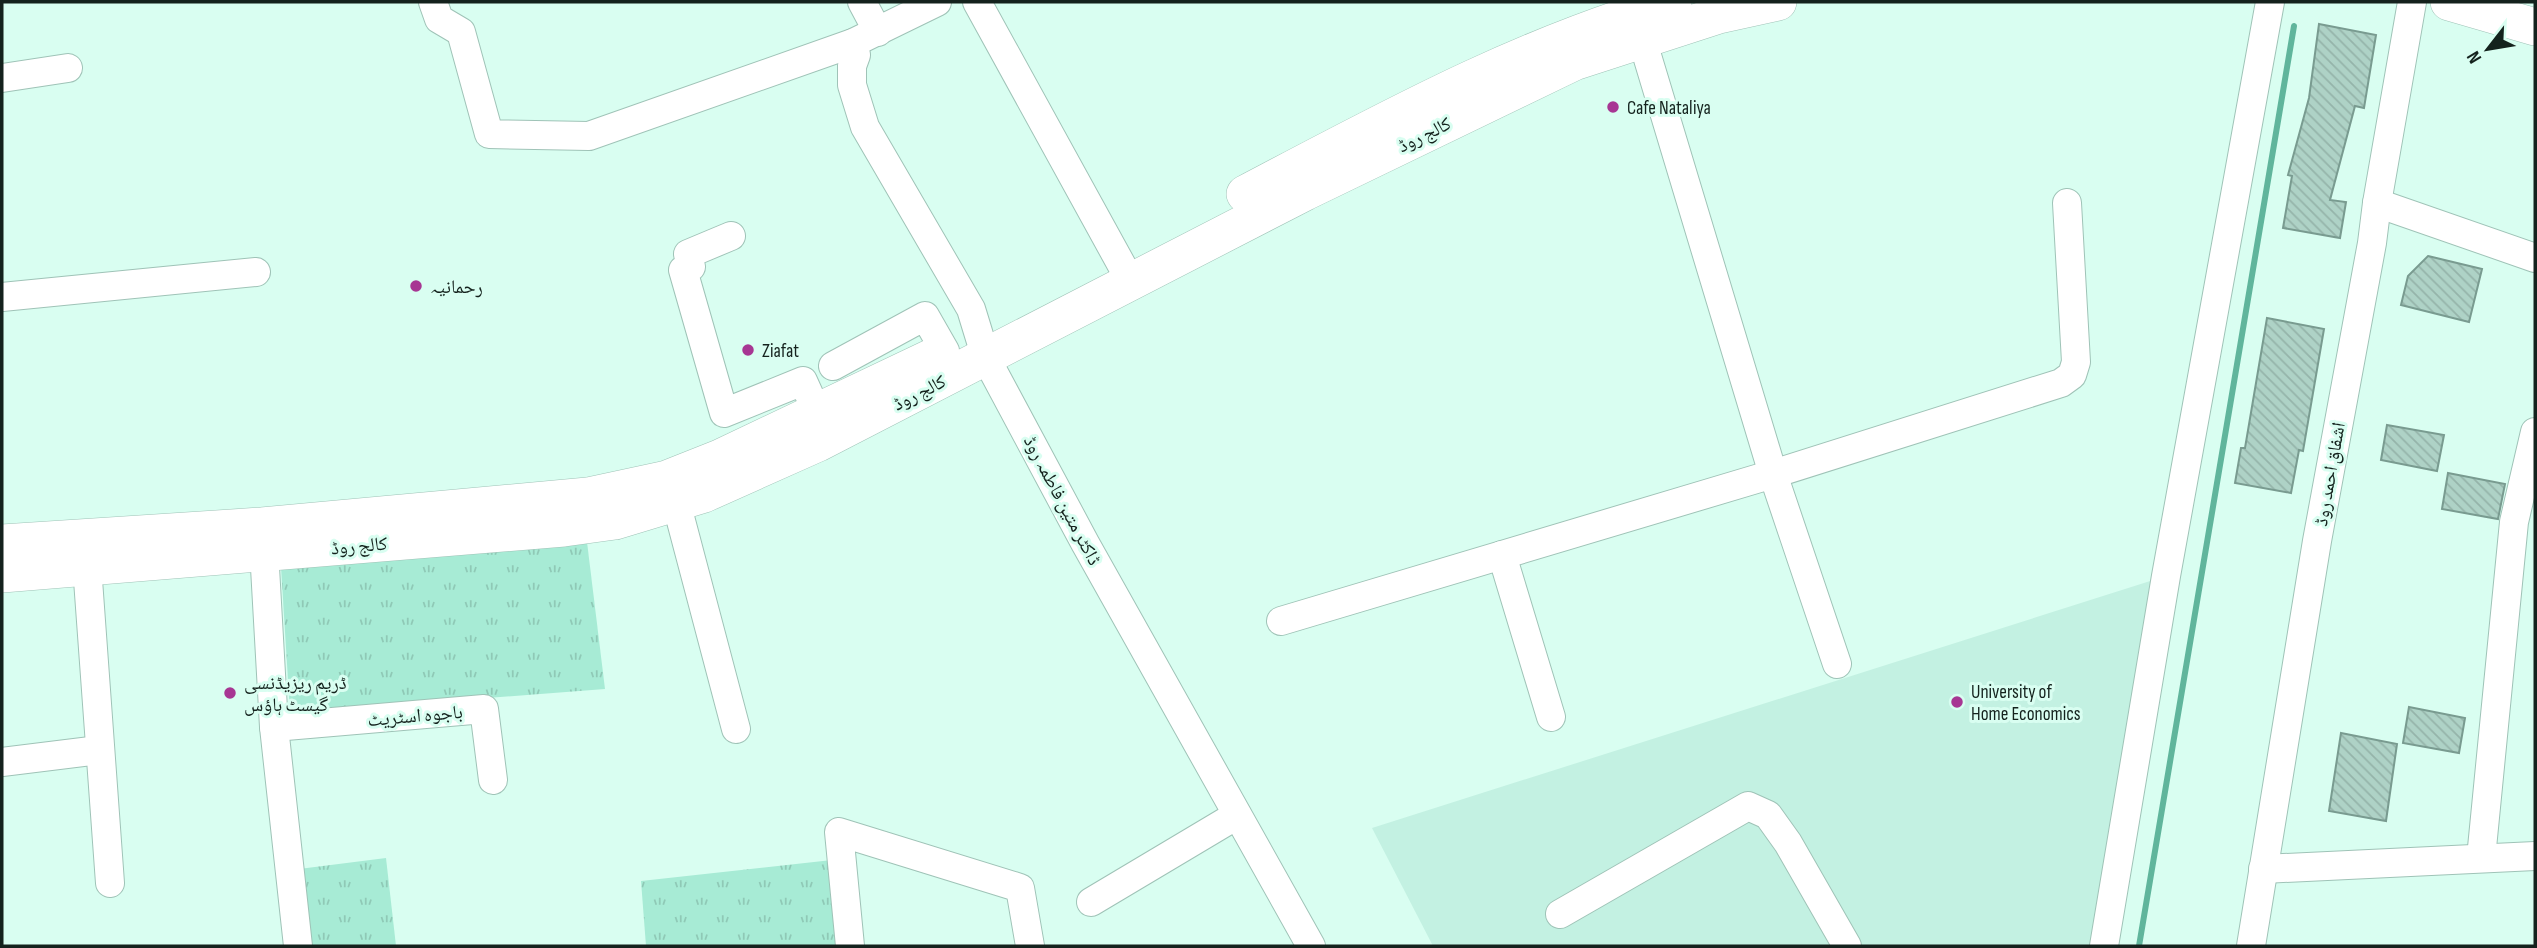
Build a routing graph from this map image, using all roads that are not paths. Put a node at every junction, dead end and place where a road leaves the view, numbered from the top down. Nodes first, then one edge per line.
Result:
1 (433, 2) edge
2 (862, 2) edge
3 (977, 2) edge
4 (1673, 2) edge
5 (1778, 2) edge
6 (2270, 2) edge
7 (2412, 2) edge
8 (2449, 2) edge
9 (927, 6) edge
10 (2535, 27) edge
11 (873, 34) junction
12 (1642, 39) junction
13 (68, 68) dead end
14 (2, 78) edge
15 (2067, 203) dead end
16 (2377, 203) junction
17 (731, 236) dead end
18 (2535, 258) edge
19 (1126, 271) junction
20 (256, 272) dead end
21 (2, 297) edge
22 (982, 346) junction
23 (945, 351) junction
24 (833, 366) dead end
25 (817, 412) junction
26 (2535, 432) edge
27 (1773, 474) junction
28 (676, 502) junction
29 (263, 540) junction
30 (2, 543) edge
31 (1502, 555) junction
32 (87, 566) junction
33 (2, 574) edge
34 (1281, 621) dead end
35 (1836, 664) dead end
36 (1551, 717) dead end
37 (274, 727) junction
38 (736, 729) dead end
39 (99, 750) junction
40 (2, 762) edge
41 (493, 780) dead end
42 (1237, 815) junction
43 (2535, 856) edge
44 (2481, 858) junction
45 (2263, 869) junction
46 (110, 883) dead end
47 (1091, 902) dead end
48 (1560, 914) dead end
49 (298, 946) edge
50 (850, 946) edge
51 (1030, 946) edge
52 (1311, 946) edge
53 (1847, 946) edge
54 (2104, 946) edge
55 (2251, 946) edge

1 - 11 street
2 - 11 street
3 - 19 street
4 - 19 main road, کالج روڈ
5 - 12 main road, کالج روڈ
6 - 54 street
7 - 16 street, اشفاق احمد روڈ
8 - 10 main road
9 - 11 street
11 - 22 street, ڈاکٹر متین فاطمہ روڈ
12 - 19 main road, کالج روڈ
12 - 27 street
13 - 14 street
15 - 27 street
16 - 18 street
16 - 45 street, اشفاق احمد روڈ
17 - 25 street
19 - 22 main road, کالج روڈ
20 - 21 street
22 - 23 main road, کالج روڈ
22 - 28 main road, کالج روڈ
22 - 42 street, ڈاکٹر متین فاطمہ روڈ
23 - 24 street
23 - 25 main road, کالج روڈ
25 - 29 main road, کالج روڈ
26 - 44 street
27 - 31 street
27 - 35 street
28 - 29 main road, کالج روڈ
28 - 38 street
29 - 30 main road, کالج روڈ
29 - 32 main road, کالج روڈ
29 - 37 street
31 - 34 street
31 - 36 street
32 - 33 main road, کالج روڈ
32 - 39 street
37 - 41 street, باجوہ اسٹریٹ
37 - 49 street
39 - 40 street
39 - 46 street
42 - 47 street
42 - 52 street, ڈاکٹر متین فاطمہ روڈ
43 - 44 street
44 - 45 street
45 - 55 street, اشفاق احمد روڈ
48 - 53 street
50 - 51 street

